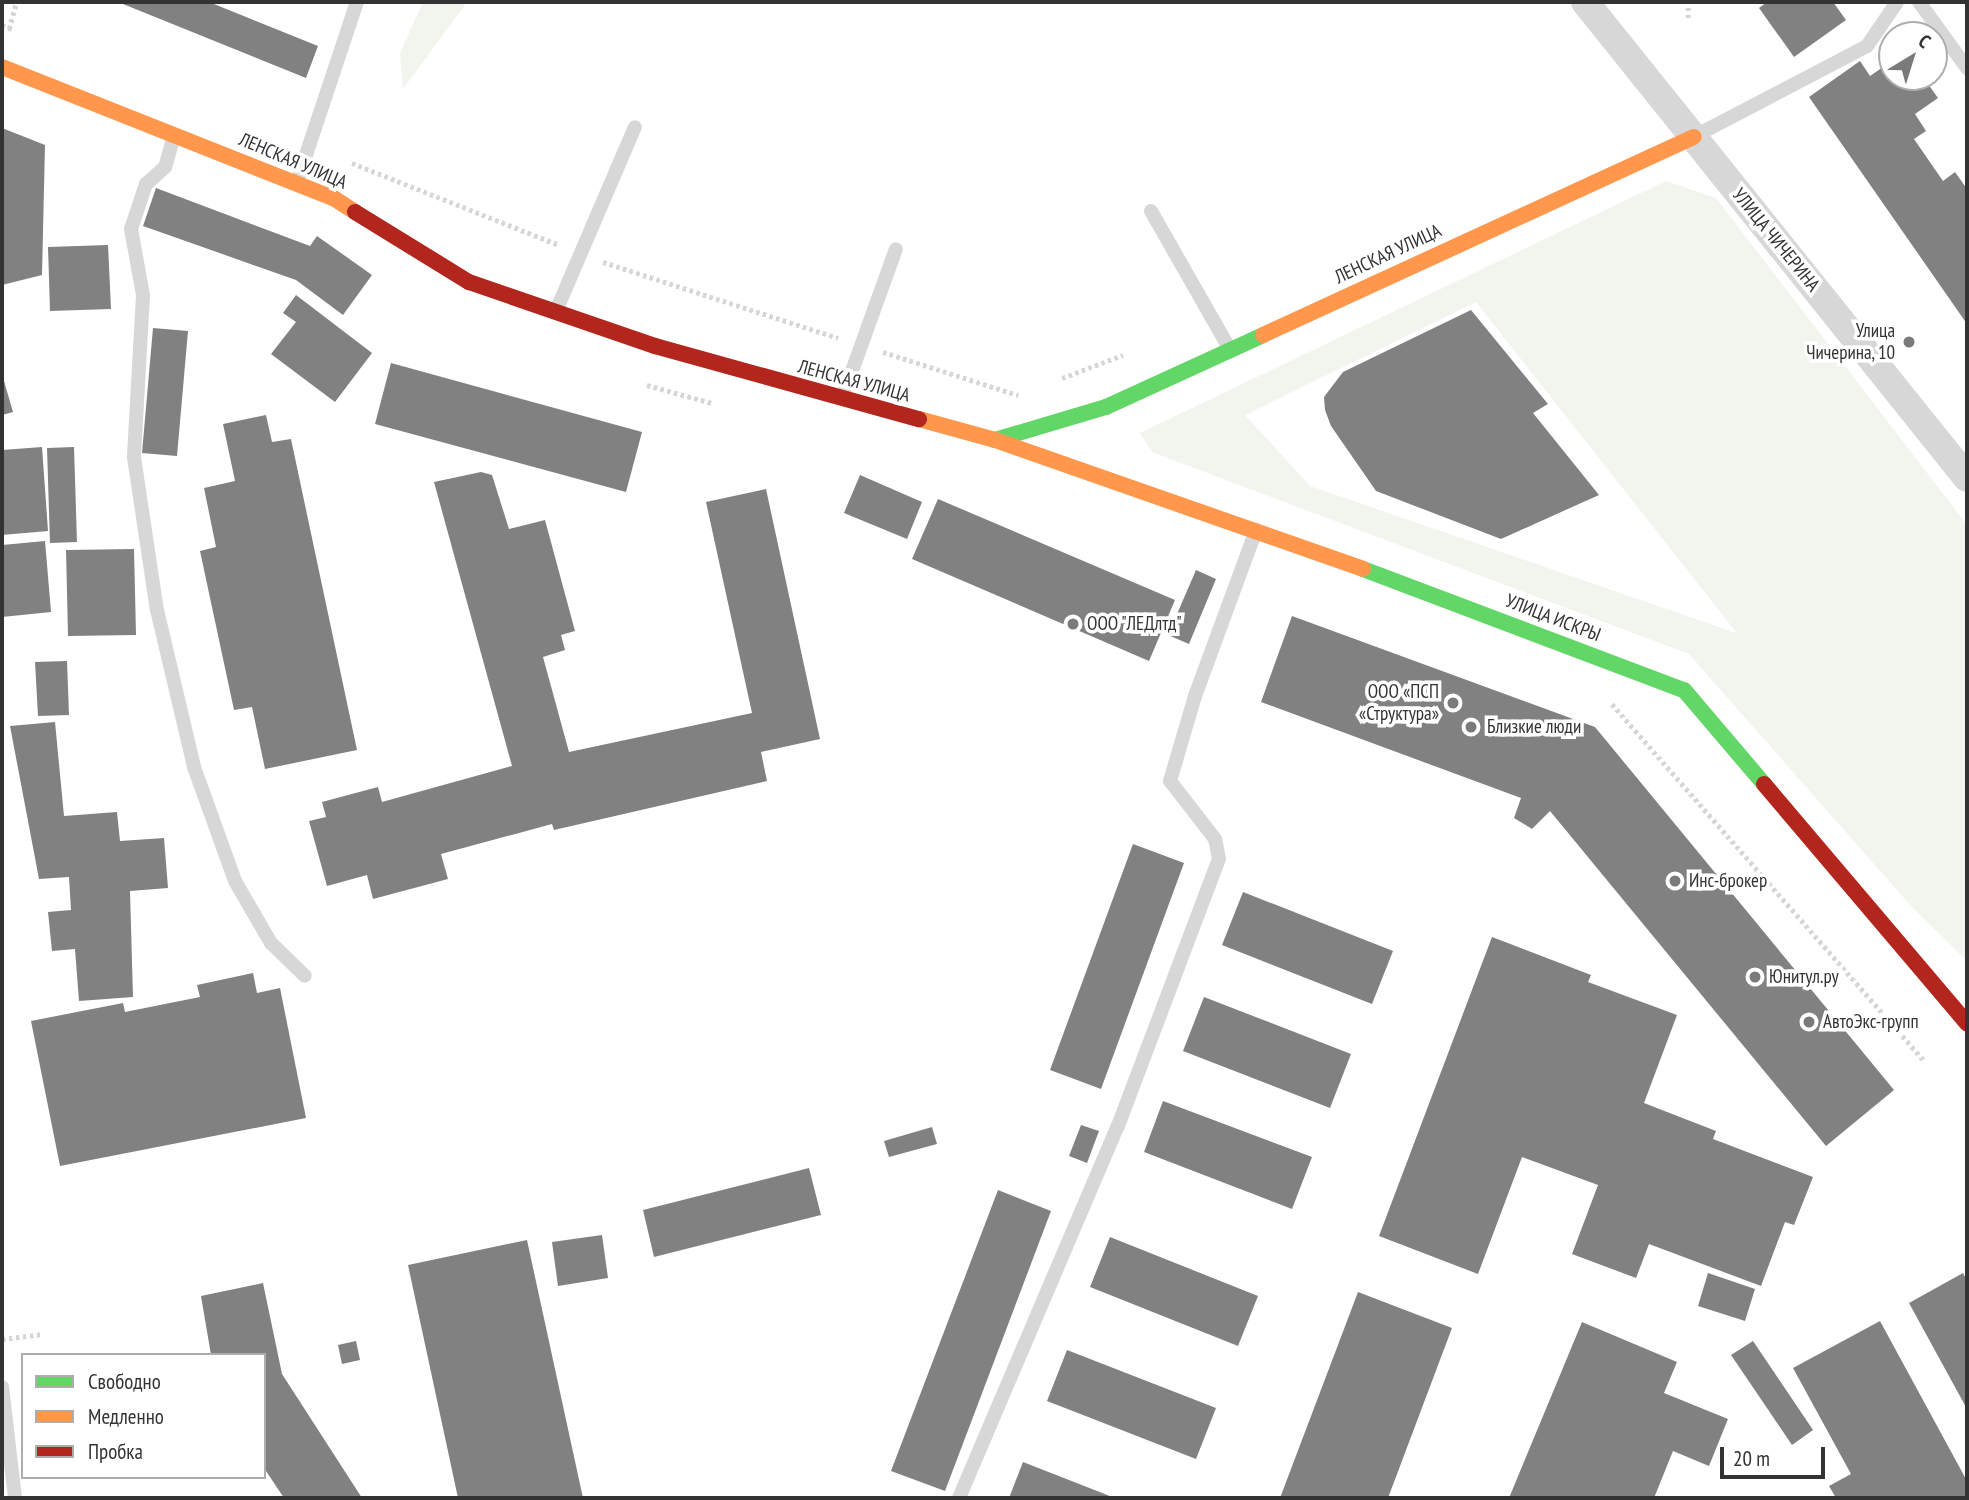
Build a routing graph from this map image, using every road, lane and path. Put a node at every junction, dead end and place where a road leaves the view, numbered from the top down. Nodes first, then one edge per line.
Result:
1 (358, 2) edge
2 (1585, 2) edge
3 (1688, 2) edge
4 (1897, 2) edge
5 (1919, 2) edge
6 (1688, 18) dead end
7 (2, 25) edge
8 (22, 33) dead end
9 (2, 67) edge
10 (1967, 68) edge
11 (635, 127) dead end
12 (175, 135) junction
13 (1694, 137) junction
14 (309, 146) junction
15 (297, 182) junction
16 (1151, 211) dead end
17 (896, 249) dead end
18 (581, 254) junction
19 (556, 312) junction
20 (861, 345) junction
21 (1136, 350) dead end
22 (1230, 350) junction
23 (1058, 380) dead end
24 (637, 382) dead end
25 (1032, 390) dead end
26 (842, 400) junction
27 (715, 404) dead end
28 (995, 440) junction
29 (1967, 478) edge
30 (1256, 529) junction
31 (1600, 699) dead end
32 (305, 976) dead end
33 (1967, 1023) edge
34 (1925, 1061) dead end
35 (41, 1334) dead end
36 (2, 1339) edge
37 (2, 1387) edge
38 (15, 1498) edge
39 (959, 1498) edge

1 - 14 lane
2 - 13 street, УЛИЦА ЧИЧЕРИНА
3 - 6 path
4 - 13 lane
5 - 10 lane
7 - 8 path
9 - 12 street, ЛЕНСКАЯ УЛИЦА
11 - 18 lane
12 - 15 street, ЛЕНСКАЯ УЛИЦА
12 - 32 lane
13 - 22 street, ЛЕНСКАЯ УЛИЦА
13 - 29 street, УЛИЦА ЧИЧЕРИНА
14 - 15 lane
14 - 18 path
15 - 19 street, ЛЕНСКАЯ УЛИЦА
16 - 22 lane
17 - 20 lane
18 - 19 lane
18 - 20 path
19 - 26 street, ЛЕНСКАЯ УЛИЦА
20 - 25 path
20 - 26 lane
21 - 23 path
22 - 28 street, ЛЕНСКАЯ УЛИЦА
24 - 27 path
26 - 28 street, ЛЕНСКАЯ УЛИЦА
28 - 30 street, УЛИЦА ИСКРЫ
30 - 33 street, УЛИЦА ИСКРЫ
30 - 39 lane
31 - 34 path
35 - 36 path
37 - 38 lane

